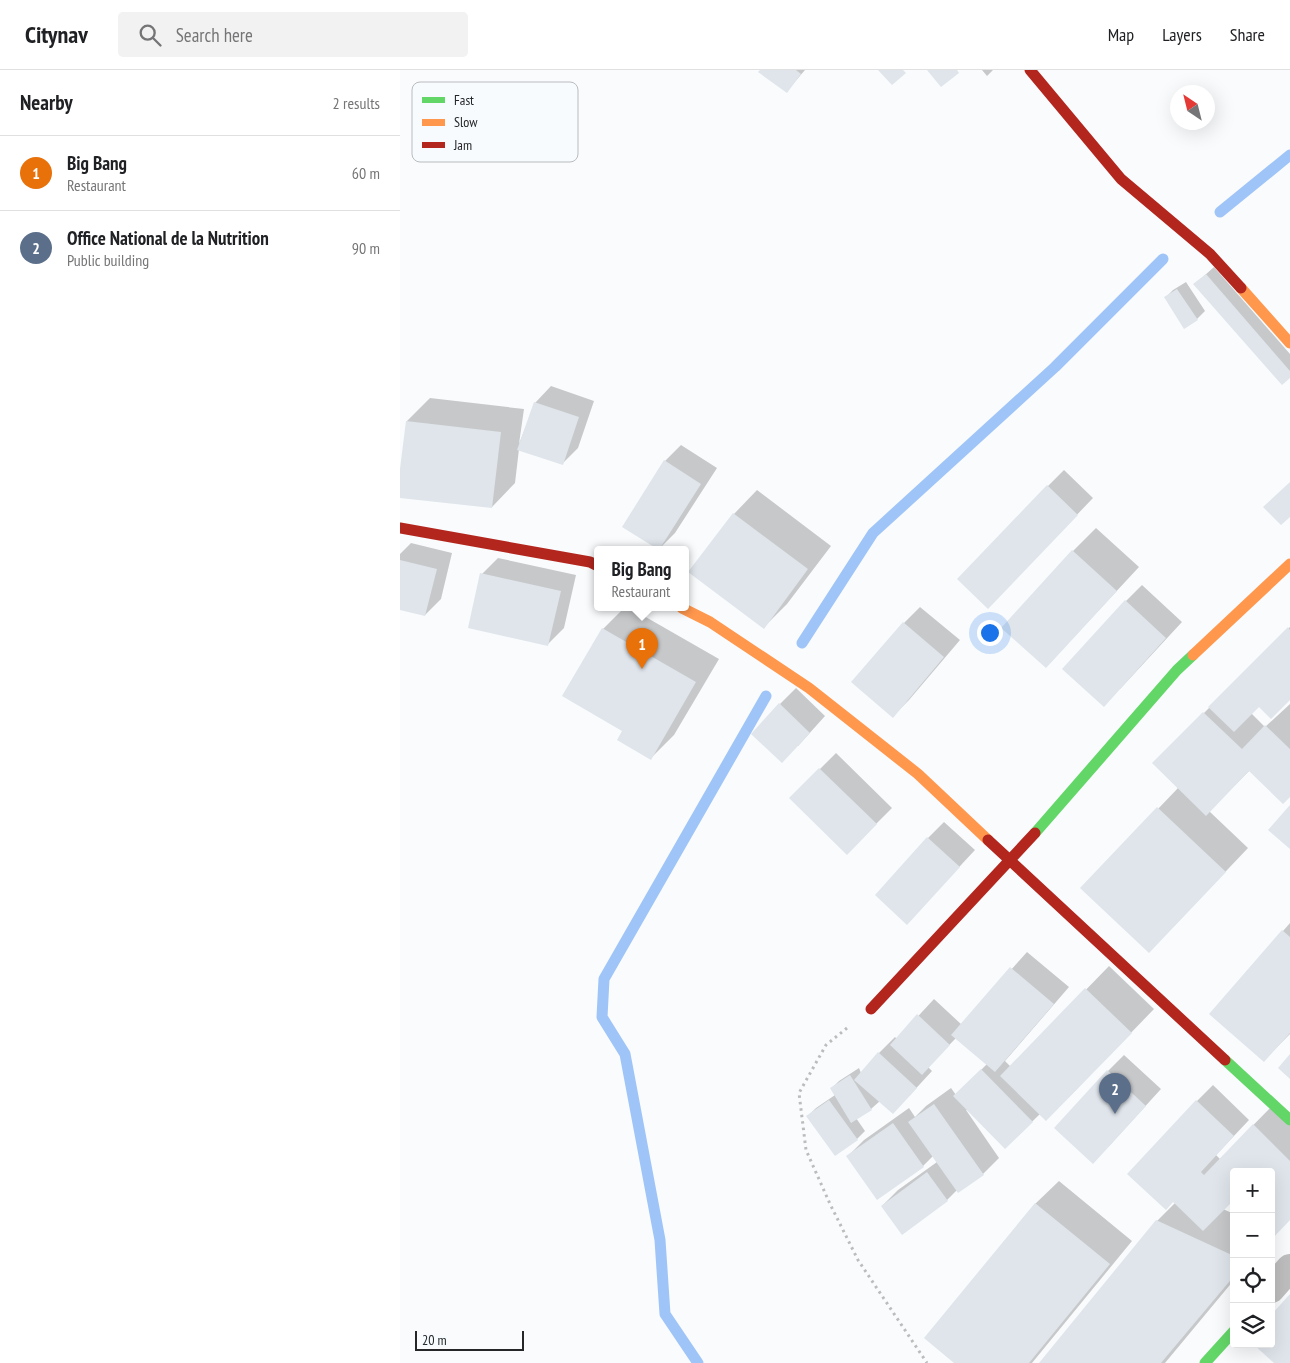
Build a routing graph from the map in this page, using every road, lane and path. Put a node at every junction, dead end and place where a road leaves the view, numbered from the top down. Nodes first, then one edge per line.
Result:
1 (1030, 70) edge
2 (1290, 343) edge
3 (400, 528) edge
4 (594, 564) edge
5 (1290, 564) edge
6 (688, 611) edge
7 (1010, 861) junction
8 (871, 1009) joint
9 (1290, 1120) edge
10 (1290, 1268) edge
11 (1275, 1285) edge
12 (1230, 1335) edge
13 (927, 1363) edge
14 (1205, 1363) edge

1 - 2 street
3 - 4 street
5 - 7 street
6 - 7 street
7 - 8 street
7 - 9 street
8 - 13 path
10 - 11 street
12 - 14 street

